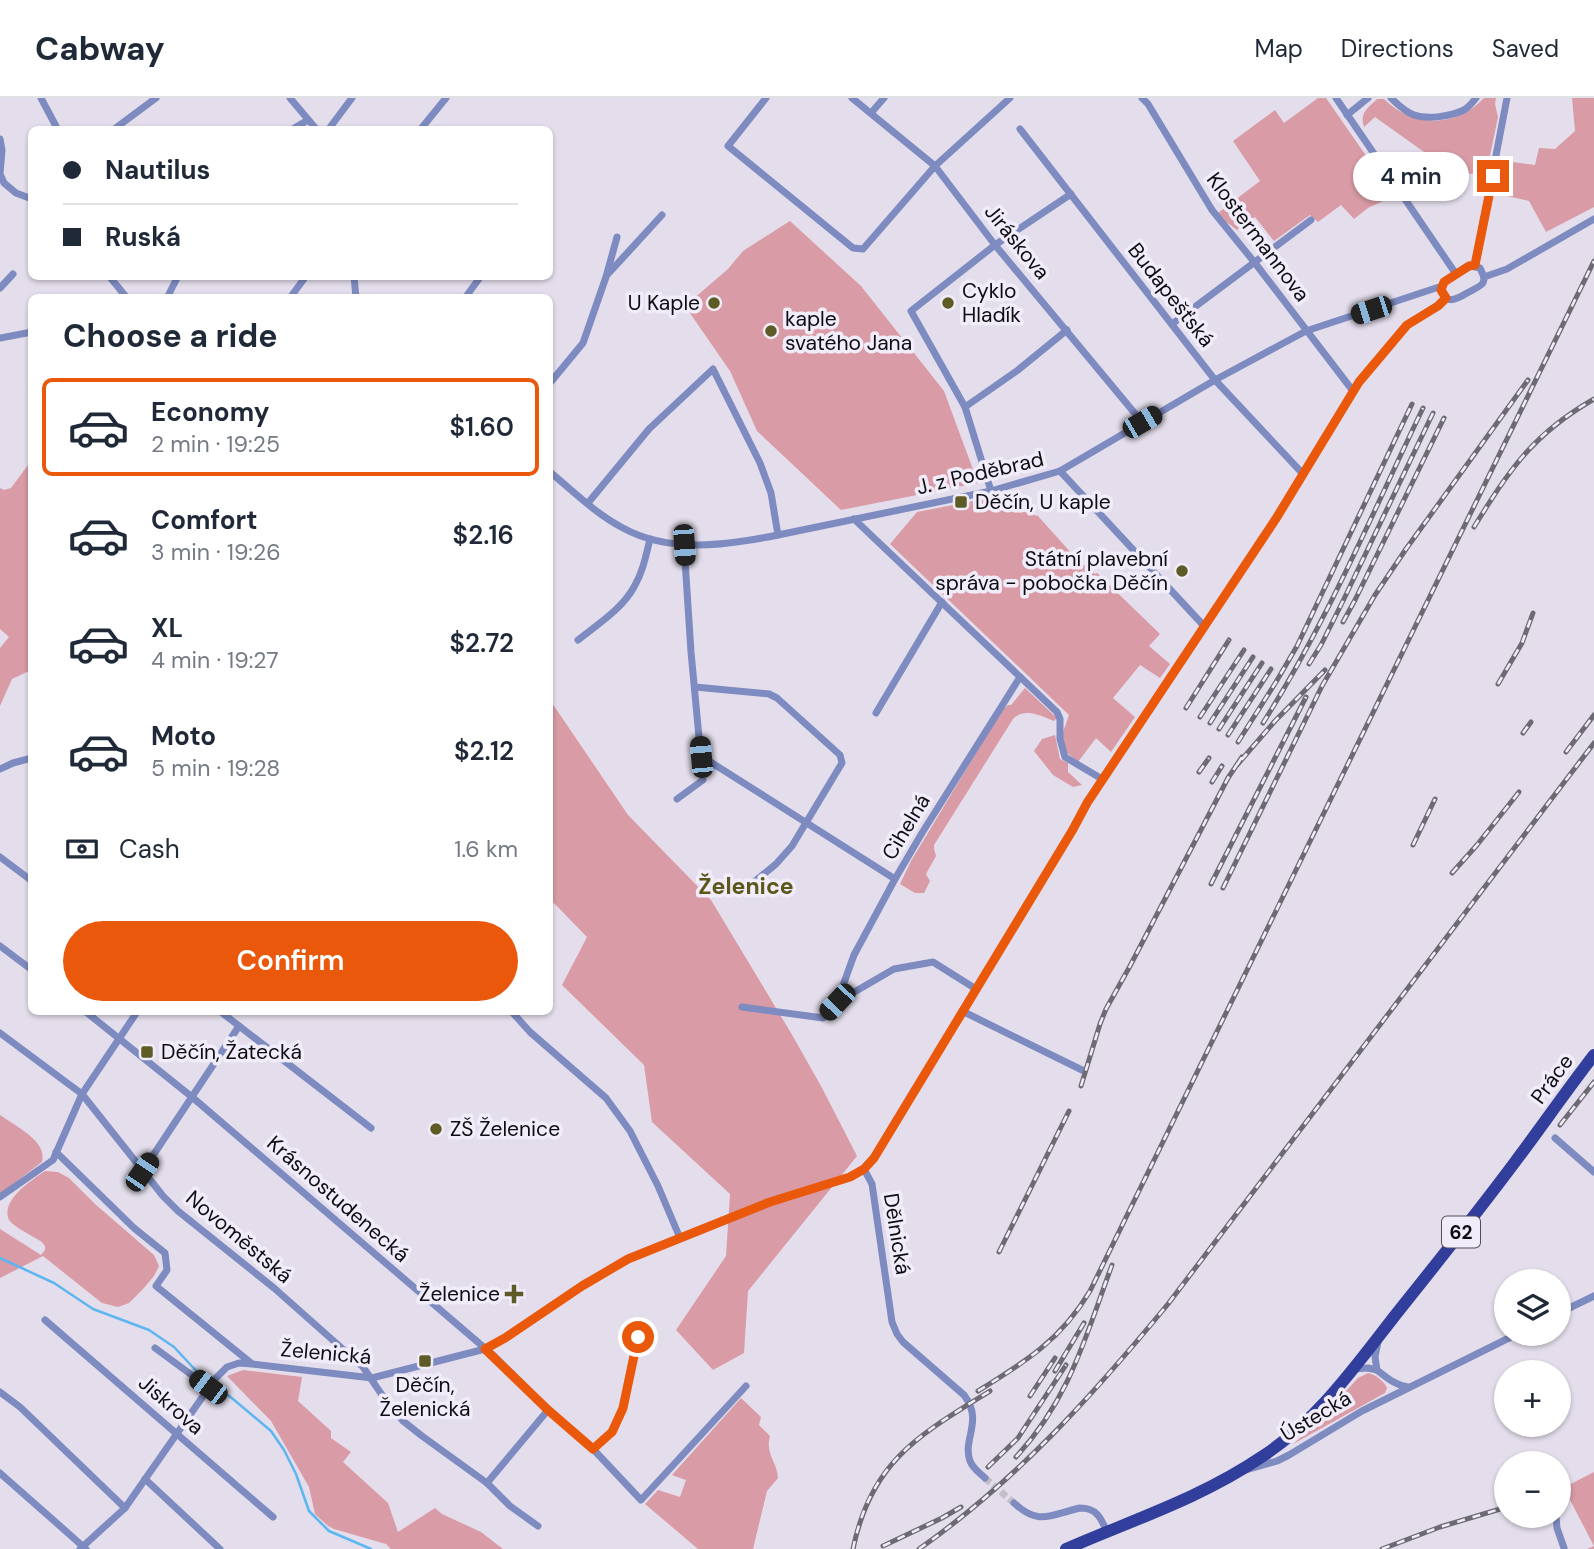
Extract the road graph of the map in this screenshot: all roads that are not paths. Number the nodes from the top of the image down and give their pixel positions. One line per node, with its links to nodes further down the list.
1 (41, 98): 21 (street)
2 (156, 98): 22 (street)
3 (352, 98): 25 (street)
4 (446, 98): 26 (street)
5 (766, 98): 29 (street)
6 (852, 98): 18 (street, Jiráskova)
7 (884, 98): 18 (street)
8 (993, 98): 17 (street)
9 (1010, 98): 17 (street)
10 (1142, 98): 37 (street, Klostermannova)
11 (1336, 98): 19 (street)
12 (1368, 98): 19 (street)
13 (1391, 98): 14 (street)
14 (1476, 98)
15 (1507, 98): 38 (street)
16 (295, 100): 20 (street)
17 (1001, 105): 29 (street)
18 (871, 113): 29 (street, Jiráskova)
19 (1347, 115): 40 (street)
20 (308, 120): 23 (street); 24 (street)
21 (56, 126)
22 (118, 126)
23 (298, 126)
24 (313, 126)
25 (331, 126)
26 (423, 126)
27 (1020, 129): 30 (street, Budapešťská)
28 (0, 139): 31 (street)
29 (935, 166): 36 (street, Jiráskova)
30 (1070, 194): 36 (street); 48 (street, Budapešťská)
31 (28, 198)
32 (662, 215): 41 (street)
33 (1594, 219): 42 (street, Dělnická)
34 (1311, 220): 37 (street)
35 (617, 237): 41 (street)
36 (995, 245): 49 (street, Jiráskova); 56 (street)
37 (1255, 263): 48 (street); 50 (street, Klostermannova)
38 (1475, 265): 40 (street); 42 (street)
39 (13, 274): 45 (street)
40 (1456, 274): 44 (street)
41 (606, 277): 53 (street)
42 (1485, 277): 47 (street, Dělnická)
43 (112, 280): 46 (street)
44 (1442, 286): 47 (street); 50 (street, J. z Poděbrad)
45 (0, 288)
46 (124, 294)
47 (1446, 298): 55 (street, Dělnická)
48 (1172, 324): 54 (street, Budapešťská)
49 (1067, 330): 56 (street); 57 (street, Jiráskova)
50 (1306, 331): 54 (street, J. z Poděbrad); 55 (street, Klostermannova)
51 (28, 333): 52 (street)
52 (0, 338)
53 (553, 379)
54 (1215, 380): 57 (street, J. z Poděbrad); 60 (street, Budapešťská)
55 (1353, 391): 60 (street, Dělnická)
56 (965, 407): 61 (street)
57 (1142, 422): 58 (street, J. z Poděbrad)
58 (1060, 471): 61 (street, J. z Poděbrad); 68 (street)
59 (553, 474): 62 (street, J. z Poděbrad)
60 (1303, 474): 68 (street, Dělnická)
61 (991, 491): 63 (street, J. z Poděbrad)
62 (587, 503): 64 (street); 65 (street, J. z Poděbrad)
63 (854, 519): 64 (street, J. z Poděbrad); 67 (street)
64 (778, 536): 66 (street, J. z Poděbrad)
65 (650, 539): 66 (street, J. z Poděbrad); 69 (street)
66 (684, 545): 71 (street)
67 (942, 601): 70 (street); 72 (street)
68 (1205, 627): 76 (street, Dělnická)
69 (578, 640)
70 (1020, 677): 76 (street); 81 (street, Cihelná)
71 (695, 687): 73 (street); 78 (street)
72 (876, 713)
73 (701, 757): 77 (street); 78 (street)
74 (28, 759): 75 (street)
75 (0, 769)
76 (1102, 779): 85 (street, Dělnická)
77 (677, 799)
78 (807, 824): 81 (street); 82 (street)
79 (0, 858): 80 (street)
80 (28, 878)
81 (895, 879): 86 (street, Cihelná)
82 (743, 891)
83 (0, 946): 84 (street)
84 (28, 967)
85 (976, 989): 86 (street); 88 (street, Dělnická)
86 (837, 1002): 87 (street)
87 (742, 1007)
88 (962, 1012): 97 (street); 103 (street, Dělnická)
89 (90, 1015): 95 (street, Krásnostudenecká)
90 (134, 1015): 95 (street)
91 (225, 1015): 93 (street)
92 (515, 1015): 107 (street)
93 (239, 1026): 99 (street); 100 (street)
94 (0, 1033): 98 (street, Novoměstská)
95 (120, 1038): 98 (street); 99 (street, Krásnostudenecká)
96 (1594, 1055): 111 (main road, Práce / 62)
97 (1082, 1070)
98 (82, 1094): 102 (street); 104 (street, Novoměstská)
99 (192, 1097): 104 (street); 115 (street, Krásnostudenecká)
100 (371, 1128)
101 (1555, 1138): 105 (street)
102 (56, 1152): 106 (street); 116 (street)
103 (864, 1169): 107 (street, Želenická); 129 (street, Dělnická)
104 (142, 1172): 119 (street, Novoměstská)
105 (1594, 1172)
106 (0, 1197)
107 (680, 1238): 115 (street, Želenická)
108 (1594, 1296): 109 (street)
109 (1571, 1307)
110 (45, 1320): 125 (street, Jiskrova)
111 (1379, 1335): 117 (main road, Ústecká / 62); 118 (street)
112 (638, 1337): 126 (street)
113 (1494, 1345): 122 (street, Ústecká)
114 (155, 1348): 120 (street)
115 (485, 1349): 119 (street, Želenická); 124 (street, Krásnostudenecká)
116 (252, 1364): 119 (street, Želenická); 120 (street, Želenická)
117 (1352, 1369): 118 (street, Ústecká); 127 (main road, Ústecká / 62)
118 (1377, 1370): 122 (street, Ústecká)
119 (372, 1378): 131 (street, Novoměstská)
120 (211, 1384): 125 (street, Želenická)
121 (746, 1386): 126 (street, Krásnostudenecká)
122 (1409, 1387): 127 (street, Ústecká)
123 (0, 1392): 133 (street)
124 (548, 1410): 126 (street, Krásnostudenecká); 131 (street)
125 (177, 1434): 130 (street, Želenická); 134 (street, Jiskrova)
126 (593, 1449)
127 (1240, 1472): 137 (main road, Ústecká / 62)
128 (0, 1473): 138 (street)
129 (985, 1478)
130 (145, 1479): 133 (street, Želenická); 140 (street)
131 (487, 1483): 135 (street, Novoměstská)
132 (1014, 1503): 137 (street)
133 (125, 1508): 138 (street, Želenická)
134 (273, 1517)
135 (538, 1526)
136 (1557, 1528): 139 (street)
137 (1107, 1532): 141 (main road, Ústecká / 62)
138 (84, 1548)
139 (1564, 1548)
140 (220, 1549)
141 (1066, 1549)

